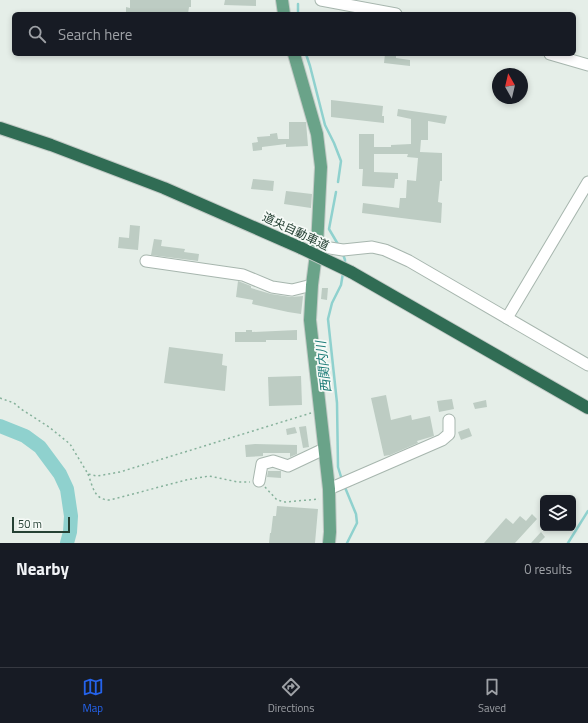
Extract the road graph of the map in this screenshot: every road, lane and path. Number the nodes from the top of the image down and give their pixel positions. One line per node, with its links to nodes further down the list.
1 (282, 0): 3 (main road)
2 (321, 0): 4 (street)
3 (284, 12)
4 (385, 12)
5 (295, 56): 10 (main road)
6 (557, 56): 7 (street)
7 (588, 65)
8 (0, 128): 15 (highway, 道央自動車道, bridge)
9 (588, 182): 13 (street)
10 (317, 246): 12 (main road); 13 (street)
11 (146, 261): 12 (street)
12 (312, 285): 18 (main road)
13 (507, 318): 14 (street)
14 (588, 365)
15 (564, 393): 17 (highway, 道央自動車道); 19 (highway, 道央自動車道)
16 (0, 398): 22 (path)
17 (588, 408)
18 (320, 410): 21 (main road); 22 (path)
19 (588, 412)
20 (449, 420): 24 (street)
21 (324, 449): 23 (street); 24 (main road)
22 (88, 474): 23 (path)
23 (259, 481): 24 (path)
24 (329, 493): 25 (main road)
25 (329, 543)

